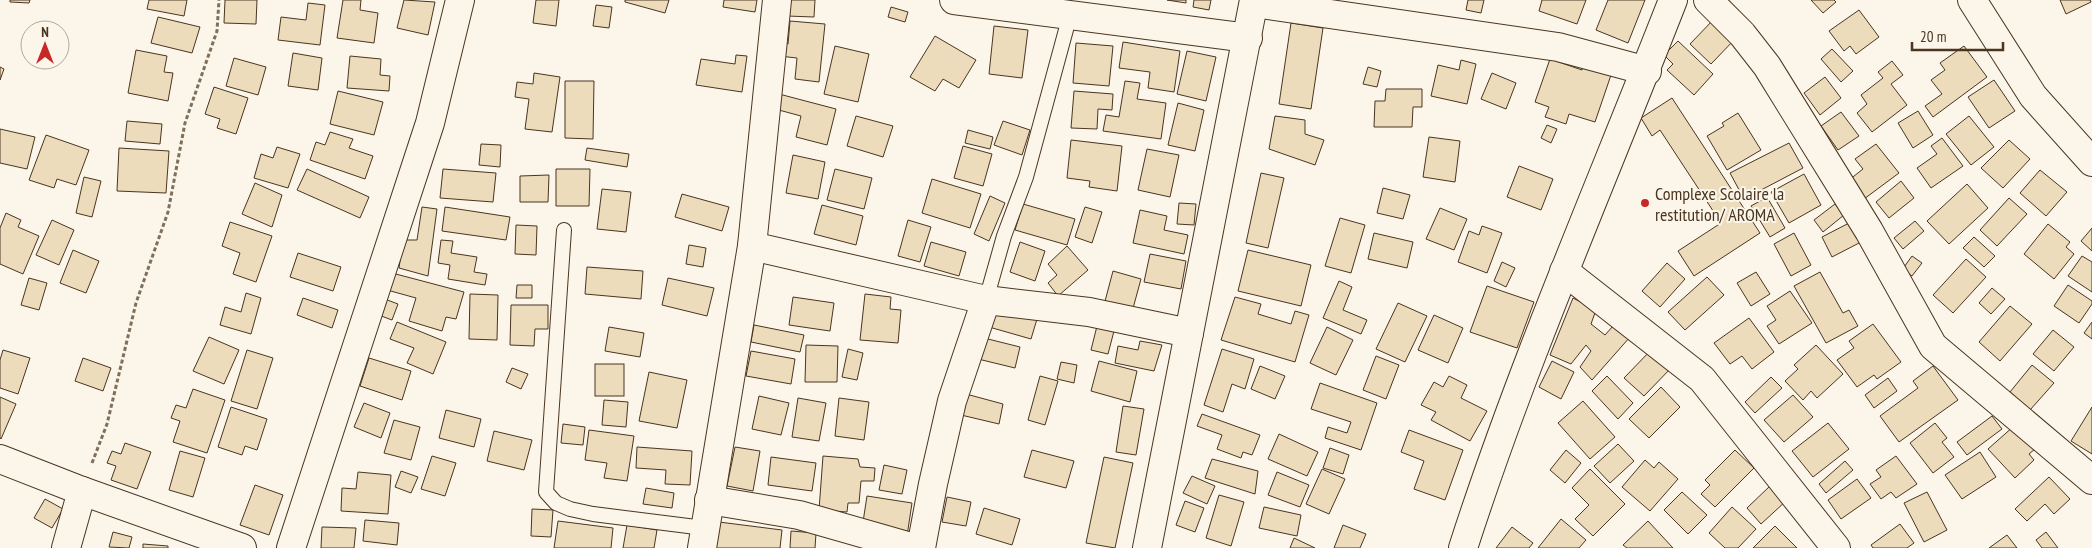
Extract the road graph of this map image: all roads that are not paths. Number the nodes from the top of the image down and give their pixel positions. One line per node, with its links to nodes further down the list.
1 (460, 0): 24 (street)
2 (777, 0): 13 (street)
3 (954, 0): 8 (street)
4 (1673, 0): 10 (street)
5 (1708, 0): 18 (street)
6 (1254, 1): 9 (street); 10 (street)
7 (1978, 2): 11 (street)
8 (1070, 15): 9 (street); 15 (lane)
9 (1248, 38): 16 (street)
10 (1647, 71): 14 (street)
11 (2092, 162)
12 (564, 230): 21 (lane)
13 (752, 246): 15 (street); 20 (street)
14 (1564, 271): 28 (street); 29 (street)
15 (986, 300): 16 (street); 26 (street)
16 (1189, 333): 27 (street)
17 (0, 458): 19 (street)
18 (2092, 480)
19 (82, 491): 22 (street); 23 (street)
20 (709, 500): 21 (street); 25 (street)
21 (703, 538)
22 (66, 548)
23 (242, 548)
24 (291, 548)
25 (914, 548)
26 (921, 548)
27 (1147, 548)
28 (1462, 548)
29 (1836, 548)

